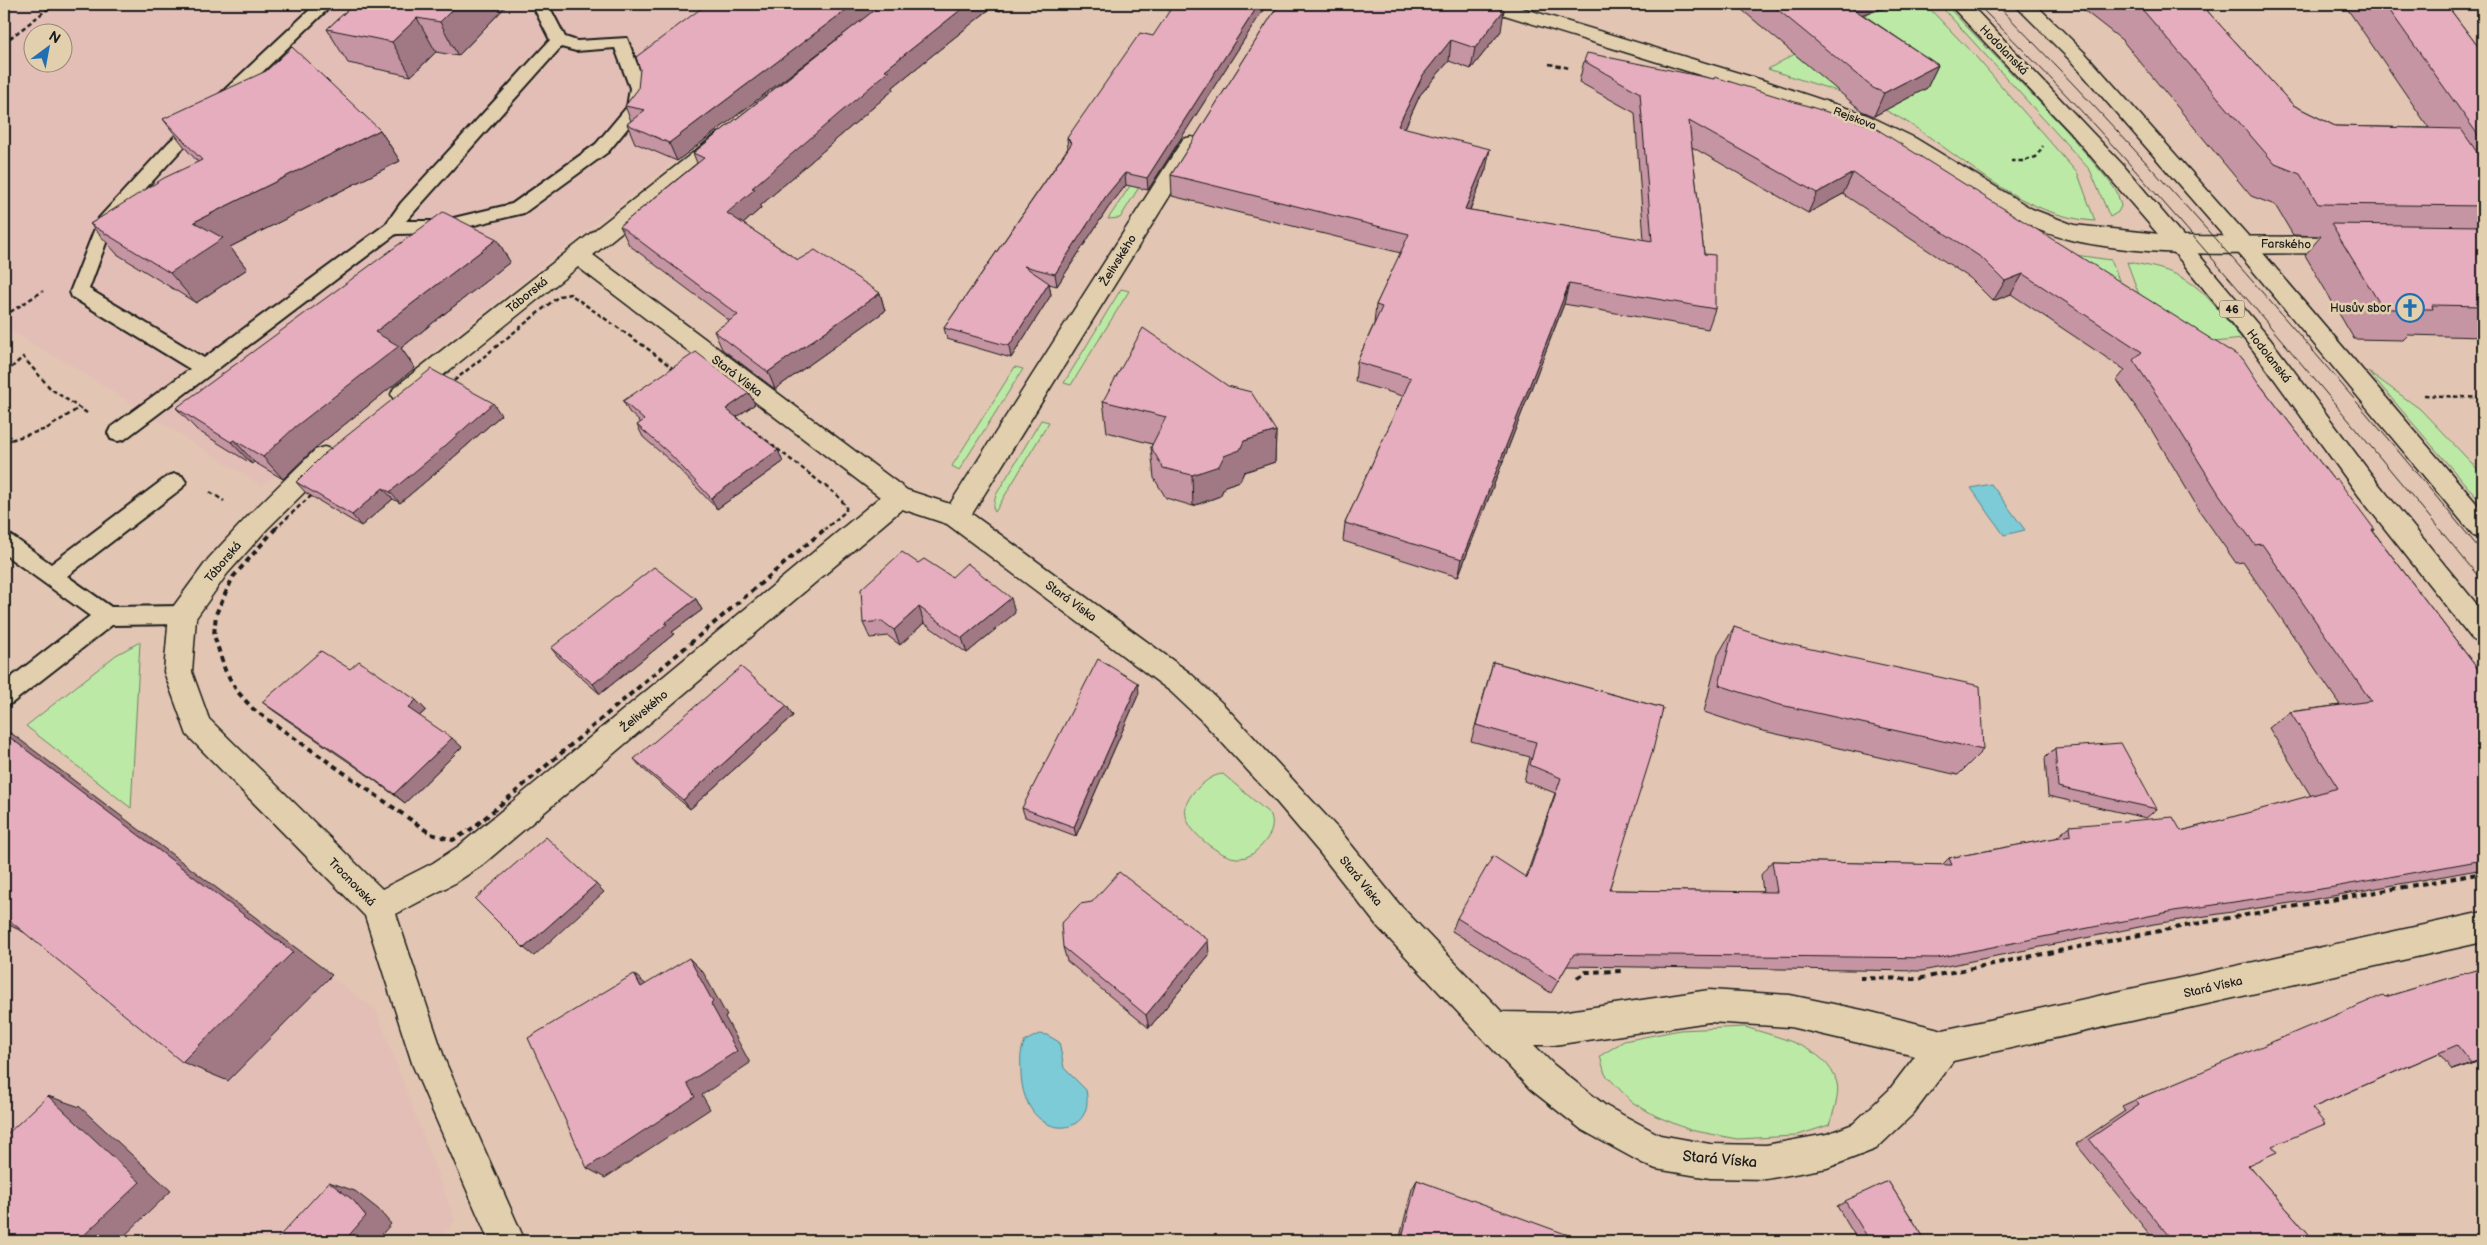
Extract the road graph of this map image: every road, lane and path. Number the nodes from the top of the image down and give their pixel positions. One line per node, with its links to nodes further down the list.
1 (54, 4): 8 (path)
2 (325, 4): 21 (lane)
3 (540, 4): 7 (lane)
4 (1489, 4): 16 (street, Rejskova)
5 (1959, 4): 16 (street, Hodolanská / 46)
6 (2024, 4): 15 (street)
7 (558, 40): 13 (lane); 13 (lane)
8 (4, 43)
9 (1549, 64): 10 (path)
10 (1577, 70)
11 (743, 124): 18 (street, Táborská)
12 (1200, 130): 34 (street, Želivského)
13 (392, 228): 21 (lane)
14 (2208, 243): 15 (street, Farského); 16 (street, Rejskova)
15 (2242, 243): 17 (street, Farského); 35 (street)
16 (2178, 244): 40 (street, Hodolanská / 46)
17 (2375, 245)
18 (577, 256): 25 (street, Táborská); 32 (street, Stará Víska)
19 (501, 341): 19 (path)
20 (4, 366): 24 (path)
21 (204, 368): 27 (lane)
22 (2420, 395): 23 (path)
23 (2483, 398)
24 (79, 408): 26 (path); 28 (path)
25 (385, 408)
26 (95, 418)
27 (118, 433)
28 (4, 442)
29 (339, 445): 38 (street, Táborská)
30 (175, 482): 37 (lane)
31 (230, 493): 33 (path)
32 (898, 497): 34 (street, Stará Víska); 43 (street, Želivského)
33 (222, 499)
34 (956, 517): 48 (street, Stará Víska)
35 (2483, 529)
36 (4, 542): 37 (lane)
37 (52, 575): 39 (lane)
38 (183, 615): 39 (lane); 43 (street, Trocnovská)
39 (107, 616): 41 (lane)
40 (2483, 632)
41 (4, 696)
42 (2483, 874): 46 (path)
43 (378, 907): 50 (street, Trocnovská)
44 (2483, 927): 49 (street, Stará Víska)
45 (1629, 971): 47 (path)
46 (1857, 978)
47 (1571, 983)
48 (1497, 1028): 49 (street, Stará Víska); 49 (street, Stará Víska)
49 (1943, 1048)
50 (507, 1241)

